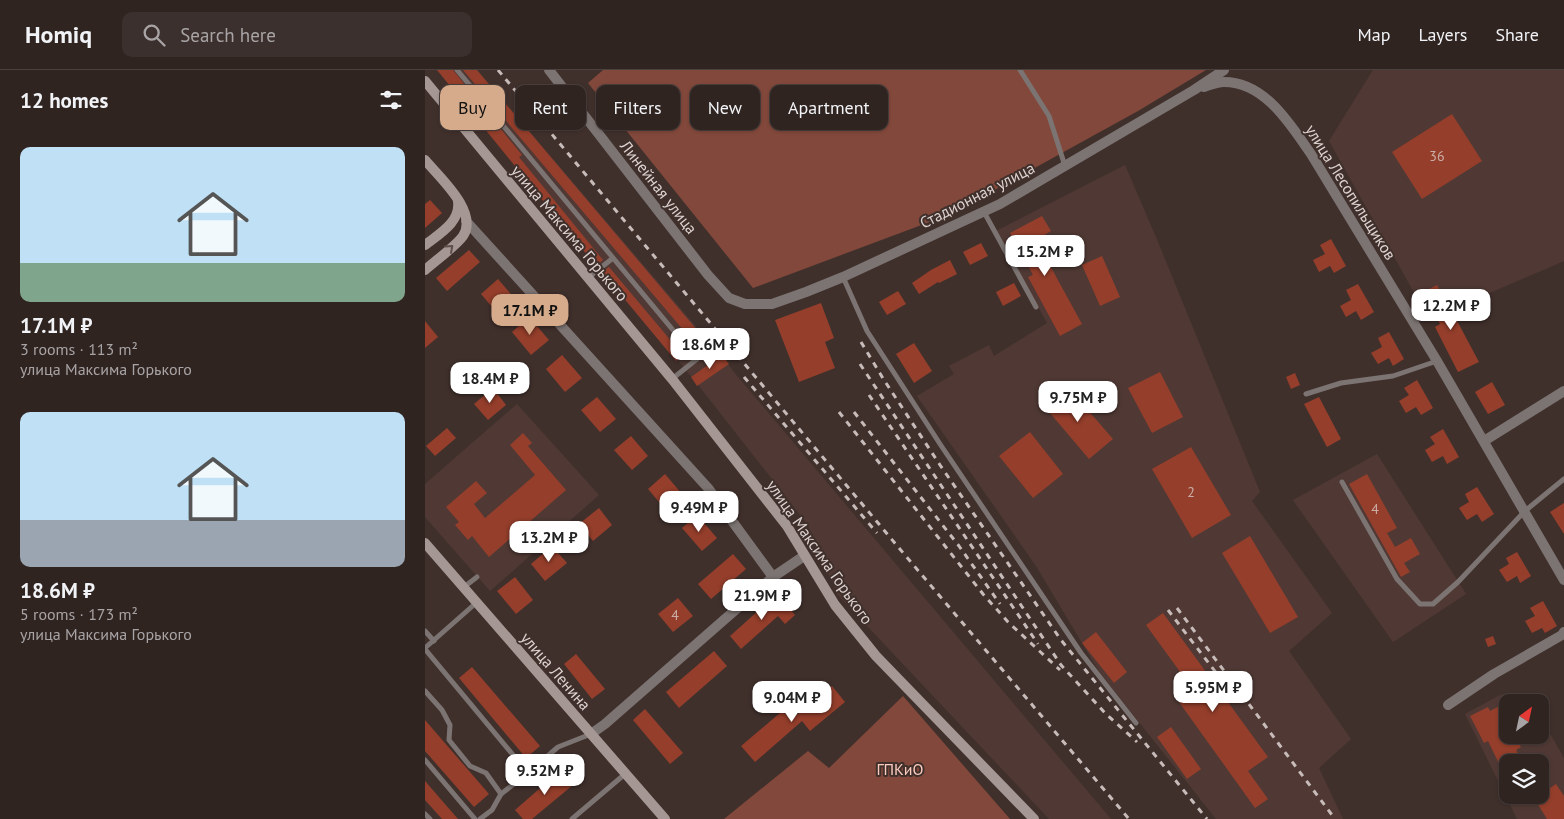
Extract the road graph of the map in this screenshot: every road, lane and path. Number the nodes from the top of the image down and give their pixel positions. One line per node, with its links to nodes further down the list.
1 (457, 70): 13 (lane)
2 (549, 70): 17 (street, Линейная улица)
3 (1020, 70): 8 (lane)
4 (1224, 70): 6 (street, Стадионная улица)
5 (425, 81): 16 (street, улица Максима Горького)
6 (1194, 90): 8 (street, Стадионная улица); 19 (street, улица Лесопильщиков)
7 (425, 160): 9 (street)
8 (1066, 166): 10 (street, Стадионная улица)
9 (456, 196): 11 (street); 12 (street)
10 (984, 211): 15 (street, Стадионная улица); 18 (lane)
11 (466, 221): 14 (street, one-way to 11); 30 (street)
12 (425, 245)
13 (613, 258): 16 (lane); 20 (lane)
14 (425, 270)
15 (843, 277): 17 (street, Стадионная улица); 40 (lane)
16 (589, 278): 20 (street, улица Максима Горького)
17 (729, 298)
18 (1036, 307)
19 (1437, 361): 22 (lane); 23 (street, улица Лесопильщиков)
20 (672, 379): 28 (street, улица Максима Горького)
21 (1564, 391): 23 (street)
22 (1307, 394)
23 (1484, 442): 26 (street, улица Лесопильщиков)
24 (1564, 478): 26 (lane)
25 (1342, 482): 26 (lane)
26 (1525, 511): 31 (street, улица Лесопильщиков)
27 (425, 543): 32 (street, улица Ленина)
28 (804, 556): 30 (street); 52 (street, улица Максима Горького)
29 (477, 577): 32 (lane)
30 (773, 577): 41 (street)
31 (1564, 580)
32 (464, 588): 33 (street, улица Ленина)
33 (477, 602): 36 (lane); 41 (street, улица Ленина)
34 (425, 630): 36 (lane)
35 (1564, 632): 39 (street)
36 (434, 641): 37 (lane)
37 (425, 649): 43 (lane)
38 (425, 691): 45 (lane)
39 (1449, 705)
40 (1136, 723)
41 (591, 734): 43 (lane); 44 (street, улица Ленина)
42 (425, 760): 48 (lane)
43 (528, 773): 45 (lane)
44 (626, 774): 50 (lane); 51 (street, улица Ленина)
45 (501, 794): 49 (lane)
46 (425, 814): 47 (lane)
47 (430, 819)
48 (475, 819)
49 (480, 819)
50 (572, 819)
51 (665, 819)
52 (1034, 819)

